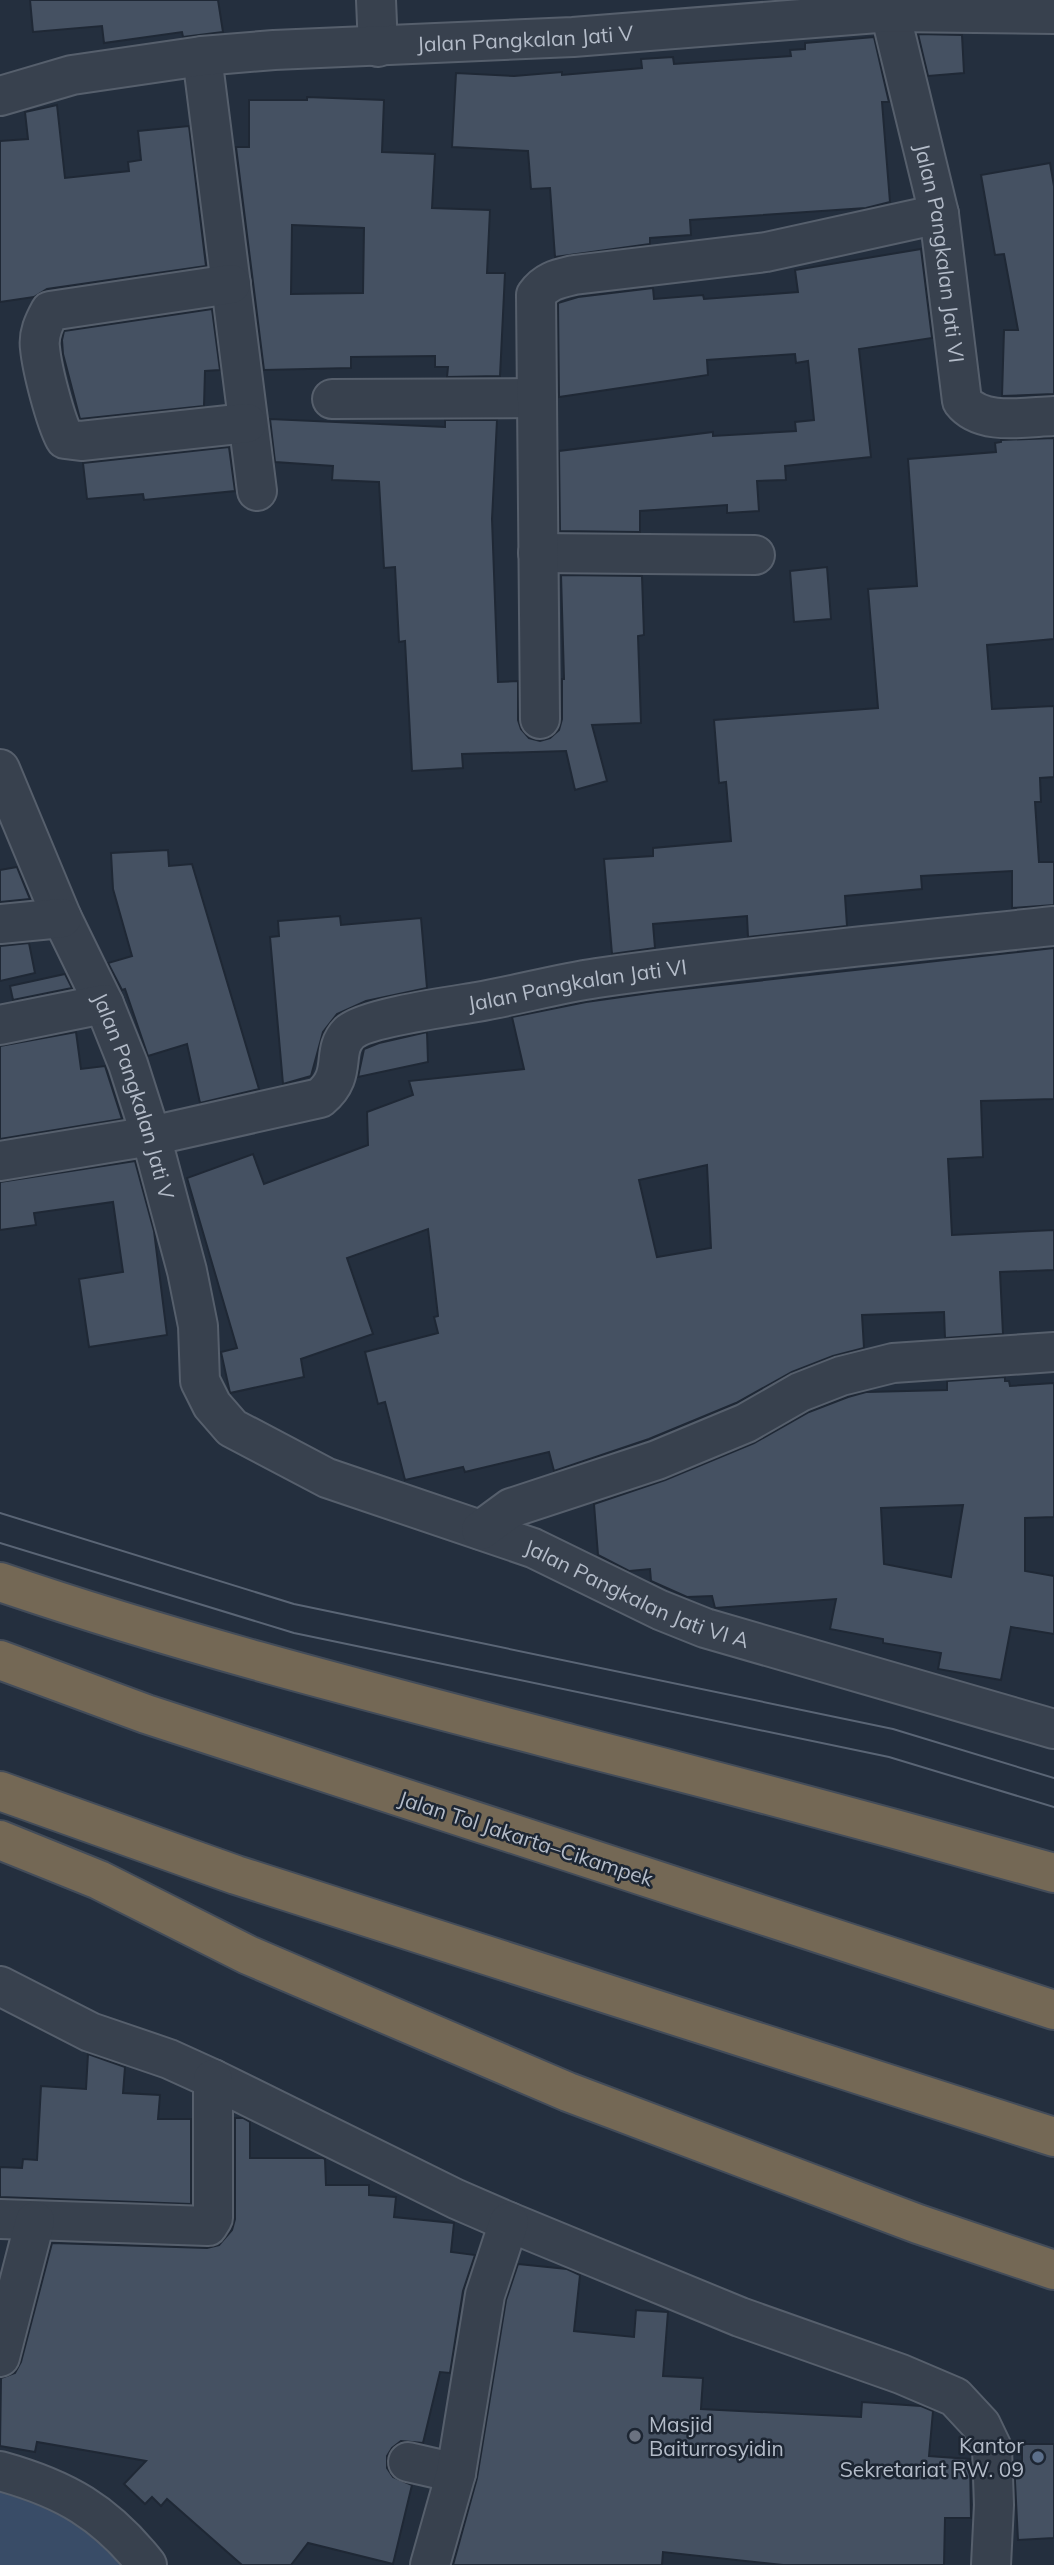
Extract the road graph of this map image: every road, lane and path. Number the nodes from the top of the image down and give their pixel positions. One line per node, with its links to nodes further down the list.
1 (376, 0): 4 (street)
2 (886, 6): 3 (street, Jalan Pangkalan Jati V); 4 (street, Jalan Pangkalan Jati V); 7 (street, Jalan Pangkalan Jati VI)
3 (1054, 14)
4 (378, 47): 5 (street, Jalan Pangkalan Jati V)
5 (202, 56): 6 (street, Jalan Pangkalan Jati V); 8 (street)
6 (0, 96)
7 (939, 214): 9 (street); 11 (street, Jalan Pangkalan Jati VI)
8 (231, 284): 12 (street); 12 (street)
9 (537, 398): 10 (street); 14 (street)
10 (332, 399)
11 (1054, 416)
12 (247, 422): 13 (street)
13 (257, 491)
14 (538, 553): 15 (street); 16 (street)
15 (755, 555)
16 (541, 719)
17 (0, 769): 18 (street, Jalan Pangkalan Jati V)
18 (62, 918): 19 (street); 21 (street, Jalan Pangkalan Jati V)
19 (0, 924)
20 (1054, 926): 23 (street, Jalan Pangkalan Jati VI)
21 (104, 1004): 22 (street); 23 (street, Jalan Pangkalan Jati V)
22 (0, 1025)
23 (151, 1136): 24 (street); 26 (street, Jalan Pangkalan Jati V)
24 (0, 1161)
25 (1054, 1352): 27 (street)
26 (232, 1428): 27 (street, Jalan Pangkalan Jati VI A)
27 (481, 1530): 30 (street, Jalan Pangkalan Jati VI A)
28 (0, 1582): 33 (highway)
29 (0, 1660): 35 (highway, Jalan Tol Jakarta–Cikampek)
30 (1054, 1729)
31 (0, 1791): 37 (highway)
32 (0, 1840): 40 (highway)
33 (1054, 1873)
34 (0, 1986): 36 (street)
35 (1054, 2010)
36 (213, 2079): 38 (street); 39 (street)
37 (1054, 2137)
38 (17, 2220): 41 (street)
39 (509, 2222): 44 (street); 47 (street)
40 (1054, 2270)
41 (0, 2357)
42 (408, 2462): 44 (street)
43 (0, 2471): 45 (street)
44 (456, 2473): 46 (street)
45 (147, 2565)
46 (430, 2565)
47 (991, 2565)

